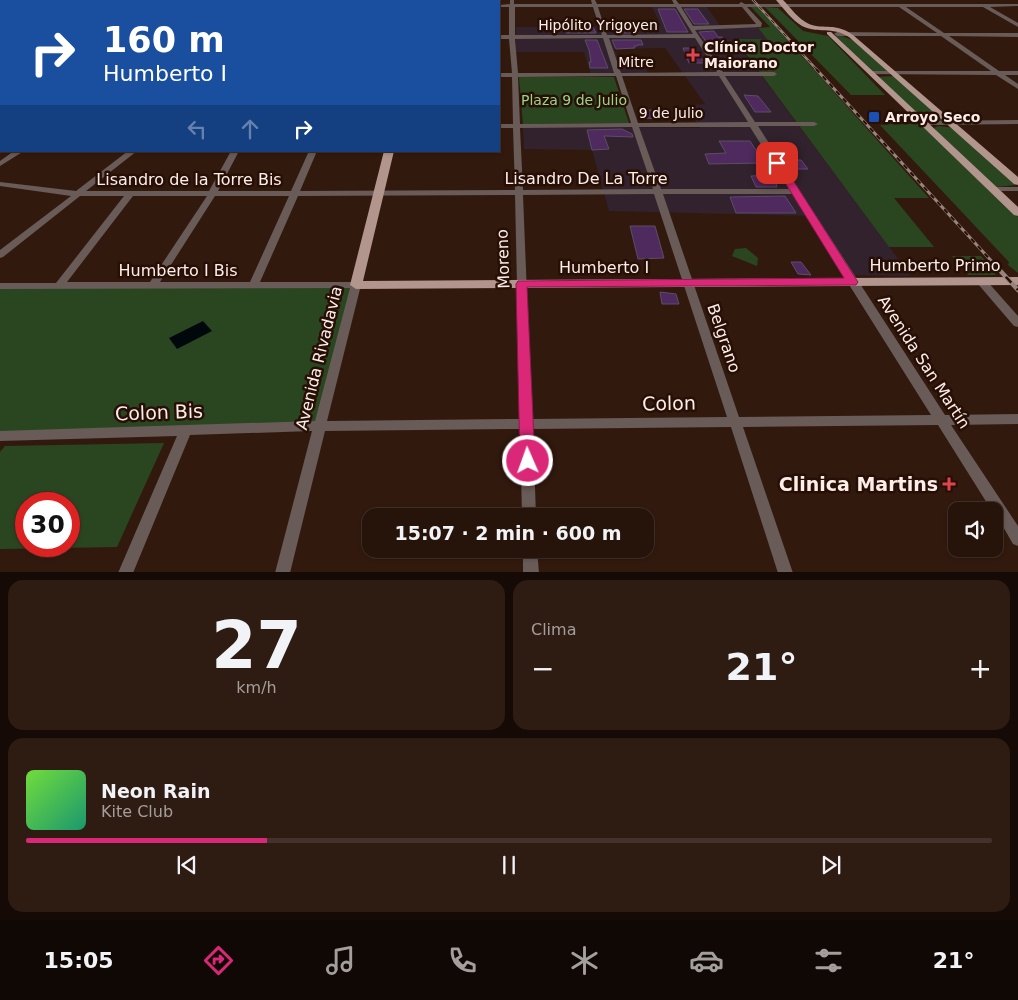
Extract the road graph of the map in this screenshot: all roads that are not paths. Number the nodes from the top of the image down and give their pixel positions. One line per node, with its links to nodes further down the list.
1 (974, 0): 9 (street)
2 (512, 3): 3 (street); 20 (street, Moreno)
3 (594, 3): 4 (street); 21 (street, Belgrano)
4 (676, 3): 5 (street); 12 (street, Avenida San Martín)
5 (742, 3): 6 (street); 12 (street)
6 (780, 3): 7 (street); 13 (main road); 13 (main road)
7 (839, 3): 8 (street)
8 (897, 3): 9 (street); 18 (street)
9 (982, 4): 10 (street); 11 (street)
10 (1018, 4)
11 (1018, 25)
12 (692, 28): 17 (street, Avenida San Martín)
13 (816, 29): 14 (main road)
14 (830, 32): 15 (main road); 15 (main road); 24 (main road)
15 (848, 33): 18 (street); 25 (main road)
16 (1018, 35): 18 (street)
17 (697, 36): 21 (street, Hipólito Yrigoyen); 30 (street, Avenida San Martín)
18 (944, 36): 26 (street)
19 (500, 37): 20 (street, Hipólito Yrigoyen)
20 (512, 37): 21 (street, Hipólito Yrigoyen); 28 (street, Moreno)
21 (606, 37): 29 (street, Belgrano)
22 (1018, 73): 26 (street)
23 (774, 74): 30 (street, Mitre)
24 (872, 74): 25 (street); 32 (main road)
25 (895, 74): 26 (street); 34 (main road)
26 (998, 74): 31 (street)
27 (500, 75): 28 (street, Mitre)
28 (515, 75): 29 (street, Mitre); 38 (street, Moreno)
29 (617, 75): 30 (street, Mitre); 36 (street, Belgrano)
30 (722, 75): 39 (street, Avenida San Martín)
31 (1018, 87)
32 (922, 122): 34 (street); 48 (main road)
33 (1018, 122): 34 (street)
34 (951, 123): 46 (main road)
35 (814, 124): 39 (street, 9 de Julio)
36 (636, 125): 38 (street, 9 de Julio); 39 (street, 9 de Julio); 51 (street, Belgrano)
37 (500, 126): 38 (street, 9 de Julio)
38 (516, 126): 52 (street, Moreno)
39 (755, 126): 50 (street, Avenida San Martín)
40 (18, 152): 45 (street)
41 (131, 152): 53 (street)
42 (234, 152): 55 (street)
43 (314, 152): 56 (street)
44 (389, 152): 57 (main road, Avenida Rivadavia)
45 (0, 164)
46 (1018, 182)
47 (0, 184): 53 (street, Lisandro de la Torre Bis)
48 (992, 189): 49 (street); 58 (main road)
49 (1018, 189)
50 (794, 191): 51 (street, Lisandro De La Torre); 61 (street, Avenida San Martín)
51 (658, 192): 52 (street, Lisandro De La Torre); 63 (street, Belgrano)
52 (518, 193): 57 (street, Lisandro De La Torre); 64 (street, Moreno)
53 (77, 194): 54 (street, Lisandro de la Torre Bis); 59 (street)
54 (130, 194): 55 (street, Lisandro de la Torre Bis); 68 (street)
55 (212, 194): 56 (street, Lisandro de la Torre Bis); 69 (street)
56 (295, 194): 57 (street, Lisandro de la Torre Bis); 65 (street)
57 (378, 194): 66 (main road, Avenida Rivadavia)
58 (1018, 212)
59 (0, 254)
60 (1018, 281): 62 (main road, Humberto Primo)
61 (852, 282): 62 (main road, Humberto Primo); 63 (main road, Humberto I); 72 (street, Avenida San Martín)
62 (982, 282): 70 (street)
63 (688, 283): 64 (main road, Humberto I); 73 (street, Belgrano)
64 (522, 284): 66 (main road, Humberto I); 74 (street, Moreno)
65 (254, 285): 66 (street, Humberto I Bis); 69 (street, Humberto I Bis)
66 (356, 285): 75 (street, Avenida Rivadavia)
67 (0, 286): 68 (street, Humberto I Bis)
68 (59, 286): 69 (street, Humberto I Bis)
69 (153, 286)
70 (1018, 323)
71 (1018, 419): 72 (street, Colon)
72 (942, 420): 73 (street, Colon); 79 (street, Avenida San Martín)
73 (736, 422): 74 (street, Colon); 84 (street, Belgrano)
74 (527, 424): 75 (street, Colon); 78 (street, Moreno)
75 (320, 426): 76 (street, Colon Bis); 82 (street, Avenida Rivadavia)
76 (186, 430): 77 (street, Colon Bis); 81 (street)
77 (0, 436)
78 (529, 508)
79 (1018, 539)
80 (530, 558): 83 (street)
81 (125, 572)
82 (282, 572)
83 (531, 572)
84 (786, 572)

